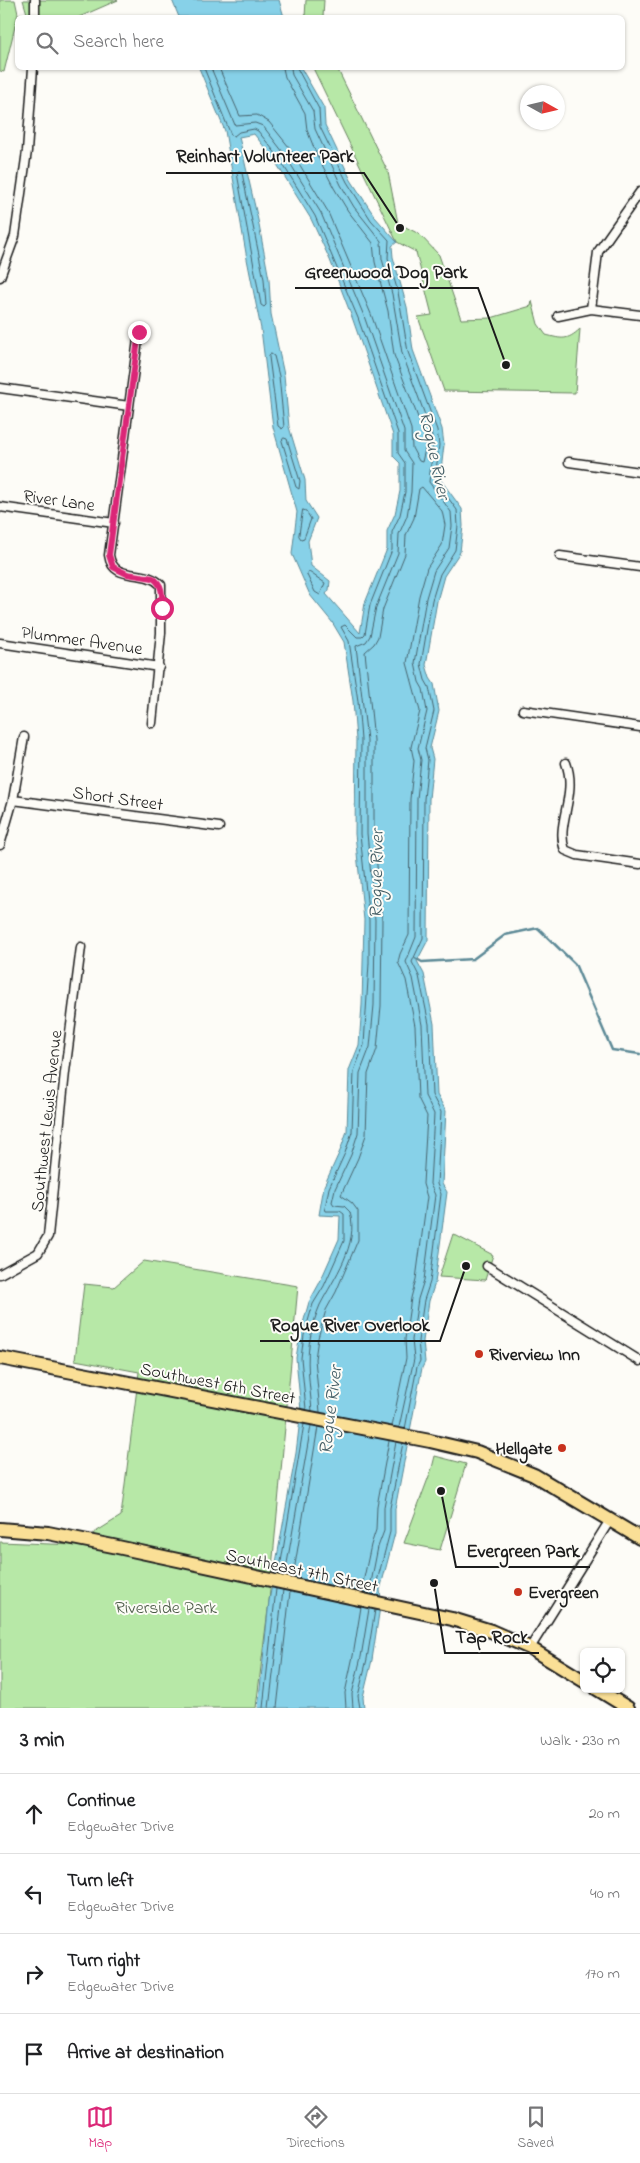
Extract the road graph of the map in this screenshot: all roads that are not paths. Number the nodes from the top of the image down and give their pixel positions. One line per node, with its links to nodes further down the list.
1 (35, 0): 2 (street)
2 (35, 15)
3 (33, 70): 5 (street)
4 (640, 192): 6 (street)
5 (0, 278)
6 (591, 308): 7 (street); 8 (street)
7 (640, 315)
8 (558, 316)
9 (139, 332): 11 (street)
10 (0, 388): 11 (street)
11 (129, 406): 15 (street)
12 (569, 462): 13 (street)
13 (640, 472)
14 (0, 507): 15 (street, River Lane)
15 (114, 523): 19 (street)
16 (560, 556): 17 (street)
17 (640, 568)
18 (0, 643): 19 (street, Plummer Avenue)
19 (159, 667): 21 (street)
20 (524, 710): 22 (street)
21 (152, 723)
22 (640, 727)
23 (24, 737): 25 (street)
24 (566, 763): 28 (street)
25 (13, 800): 26 (street, Short Street); 27 (street)
26 (220, 827)
27 (0, 845)
28 (640, 864)
29 (81, 947): 31 (street, Southwest Lewis Avenue)
30 (487, 1266): 33 (street)
31 (0, 1274)
32 (0, 1358): 34 (highway, Southwest 6th Street)
33 (640, 1362)
34 (610, 1520): 36 (highway, Southwest 6th Street); 37 (street)
35 (0, 1529): 37 (highway, Southeast 7th Street)
36 (640, 1538)
37 (530, 1648): 38 (highway, Southeast 7th Street)
38 (580, 1679)
39 (604, 1693): 40 (highway)
40 (628, 1708)

